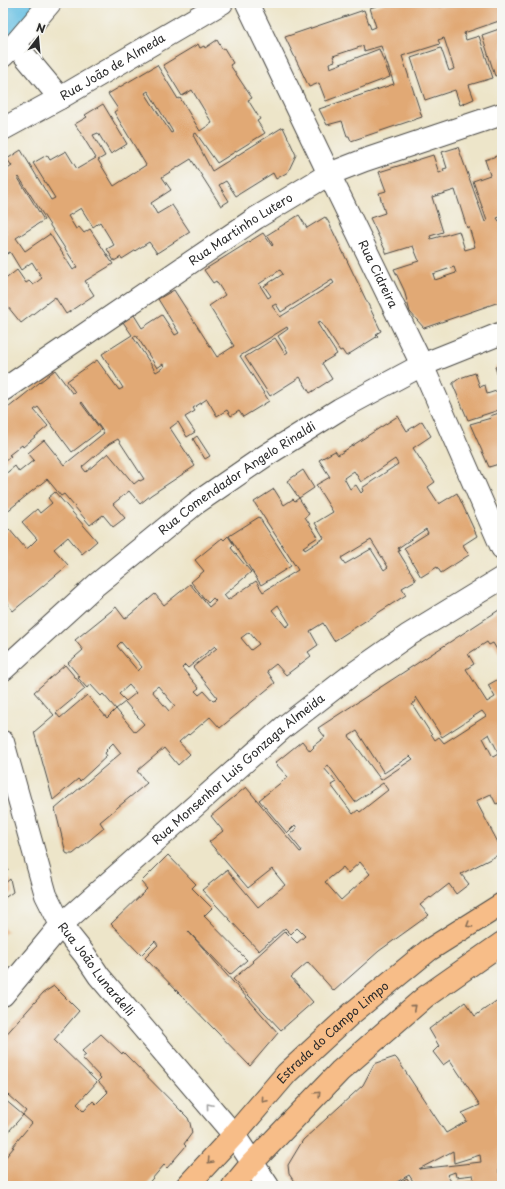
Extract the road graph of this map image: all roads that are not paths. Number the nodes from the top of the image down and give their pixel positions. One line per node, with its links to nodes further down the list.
1 (50, 3): 4 (street)
2 (222, 3): 5 (street, Rua João de Almeda)
3 (248, 3): 8 (street, Rua Cidreira)
4 (9, 50): 5 (street)
5 (60, 98): 7 (street, Rua João de Almeda)
6 (502, 114): 8 (street, Rua Martinho Lutero)
7 (3, 129)
8 (328, 174): 10 (street, Rua Cidreira); 11 (street, Rua Martinho Lutero)
9 (502, 333): 10 (street, Rua Comendador Angelo Rinaldi)
10 (422, 365): 12 (street, Rua Cidreira); 14 (street, Rua Comendador Angelo Rinaldi)
11 (3, 390)
12 (502, 548)
13 (502, 578): 17 (street, Rua Monsenhor Luis Gonzaga Almeida)
14 (3, 670)
15 (3, 742): 17 (street, Rua João Lunardelli)
16 (502, 904): 20 (main road, Estrada do Campo Limpo, one-way to 20)
17 (61, 925): 19 (street, Rua Monsenhor Luis Gonzaga Almeida); 20 (street, Rua João Lunardelli, one-way to 17)
18 (502, 944): 21 (main road, one-way to 18)
19 (3, 995)
20 (234, 1135): 21 (street, Rua João Lunardelli); 22 (main road, Estrada do Campo Limpo, one-way to 22)
21 (252, 1163): 23 (main road); 24 (street, Rua João Lunardelli)
22 (187, 1186)
23 (233, 1186)
24 (268, 1186)

